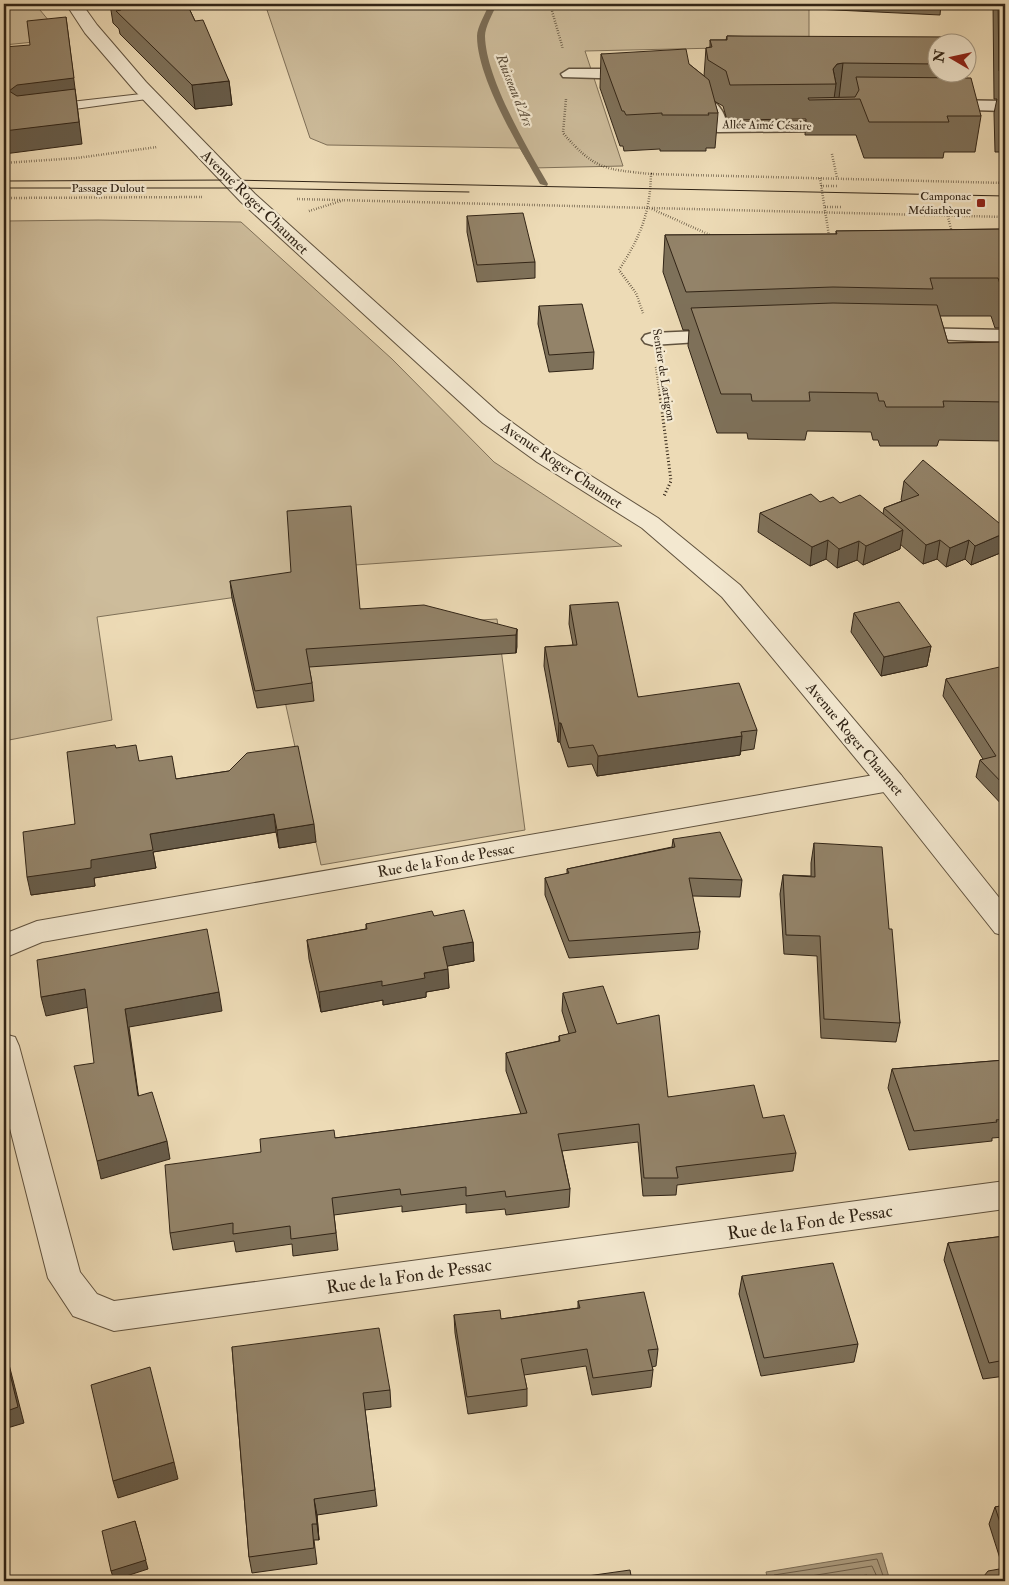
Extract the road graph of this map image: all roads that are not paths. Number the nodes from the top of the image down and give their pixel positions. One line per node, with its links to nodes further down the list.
1 (74, 4): 5 (street, Avenue Roger Chaumet)
2 (569, 74): 3 (street)
3 (646, 74)
4 (694, 82): 9 (street, Allée Aimé Césaire)
5 (150, 96): 8 (lane); 14 (street, Avenue Roger Chaumet)
6 (924, 105): 7 (street)
7 (1005, 106)
8 (40, 110)
9 (840, 112)
10 (895, 334): 12 (street)
11 (740, 336): 13 (street)
12 (1005, 336)
13 (652, 339)
14 (891, 782): 15 (street, Avenue Roger Chaumet); 16 (street, Rue de la Fon de Pessac)
15 (1005, 925)
16 (4, 947)
17 (4, 1046): 18 (street, Rue de la Fon de Pessac)
18 (1005, 1195)

